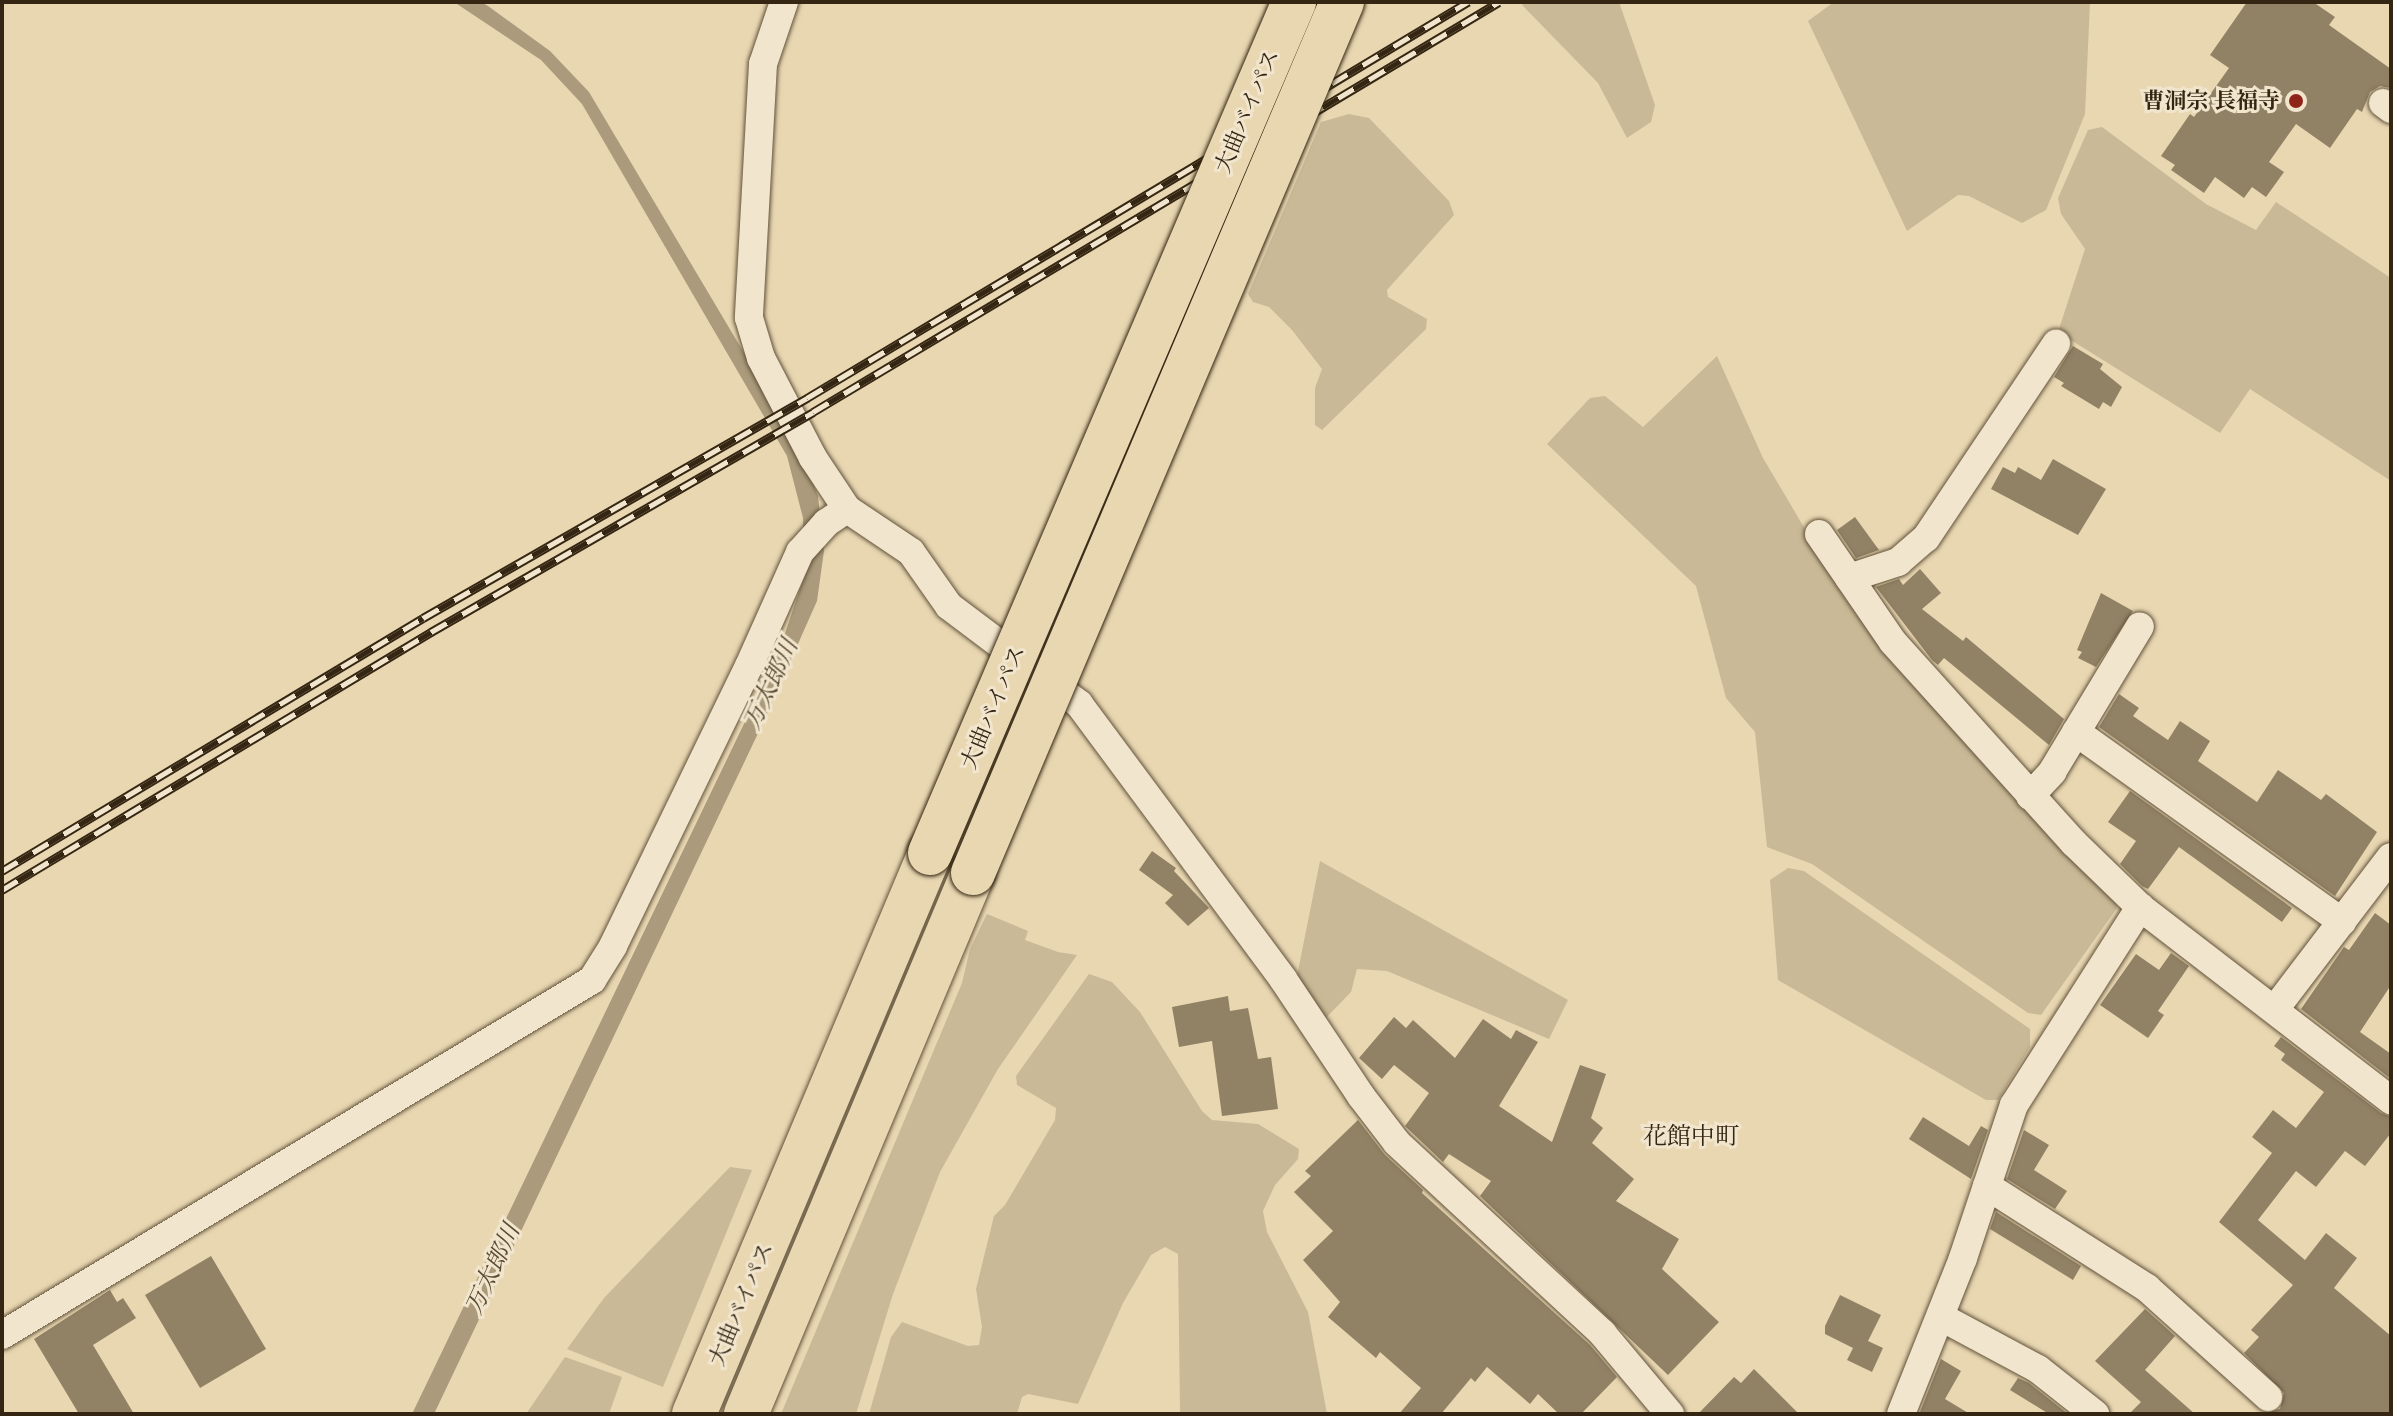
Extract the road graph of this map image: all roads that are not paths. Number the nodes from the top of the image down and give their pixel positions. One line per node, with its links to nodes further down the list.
1 (784, 2): 5 (street)
2 (1294, 2): 20 (highway, 大曲バイパス, bridge)
3 (1342, 2): 21 (highway, 大曲バイパス, bridge)
4 (2056, 344): 7 (street)
5 (837, 516): 18 (street); 22 (street)
6 (1819, 534): 7 (street)
7 (1849, 578): 10 (street)
8 (2140, 626): 9 (street)
9 (2076, 732): 10 (street); 13 (street)
10 (2030, 796): 12 (street)
11 (2391, 857): 13 (street)
12 (2140, 907): 14 (street); 16 (street)
13 (2342, 922): 14 (street)
14 (2275, 1009): 15 (street)
15 (2391, 1100)
16 (1987, 1186): 17 (street); 19 (street)
17 (1941, 1317): 23 (street); 24 (street)
18 (2, 1335)
19 (2268, 1397)
20 (694, 1414)
21 (746, 1414)
22 (1670, 1414)
23 (1901, 1414)
24 (2095, 1414)

